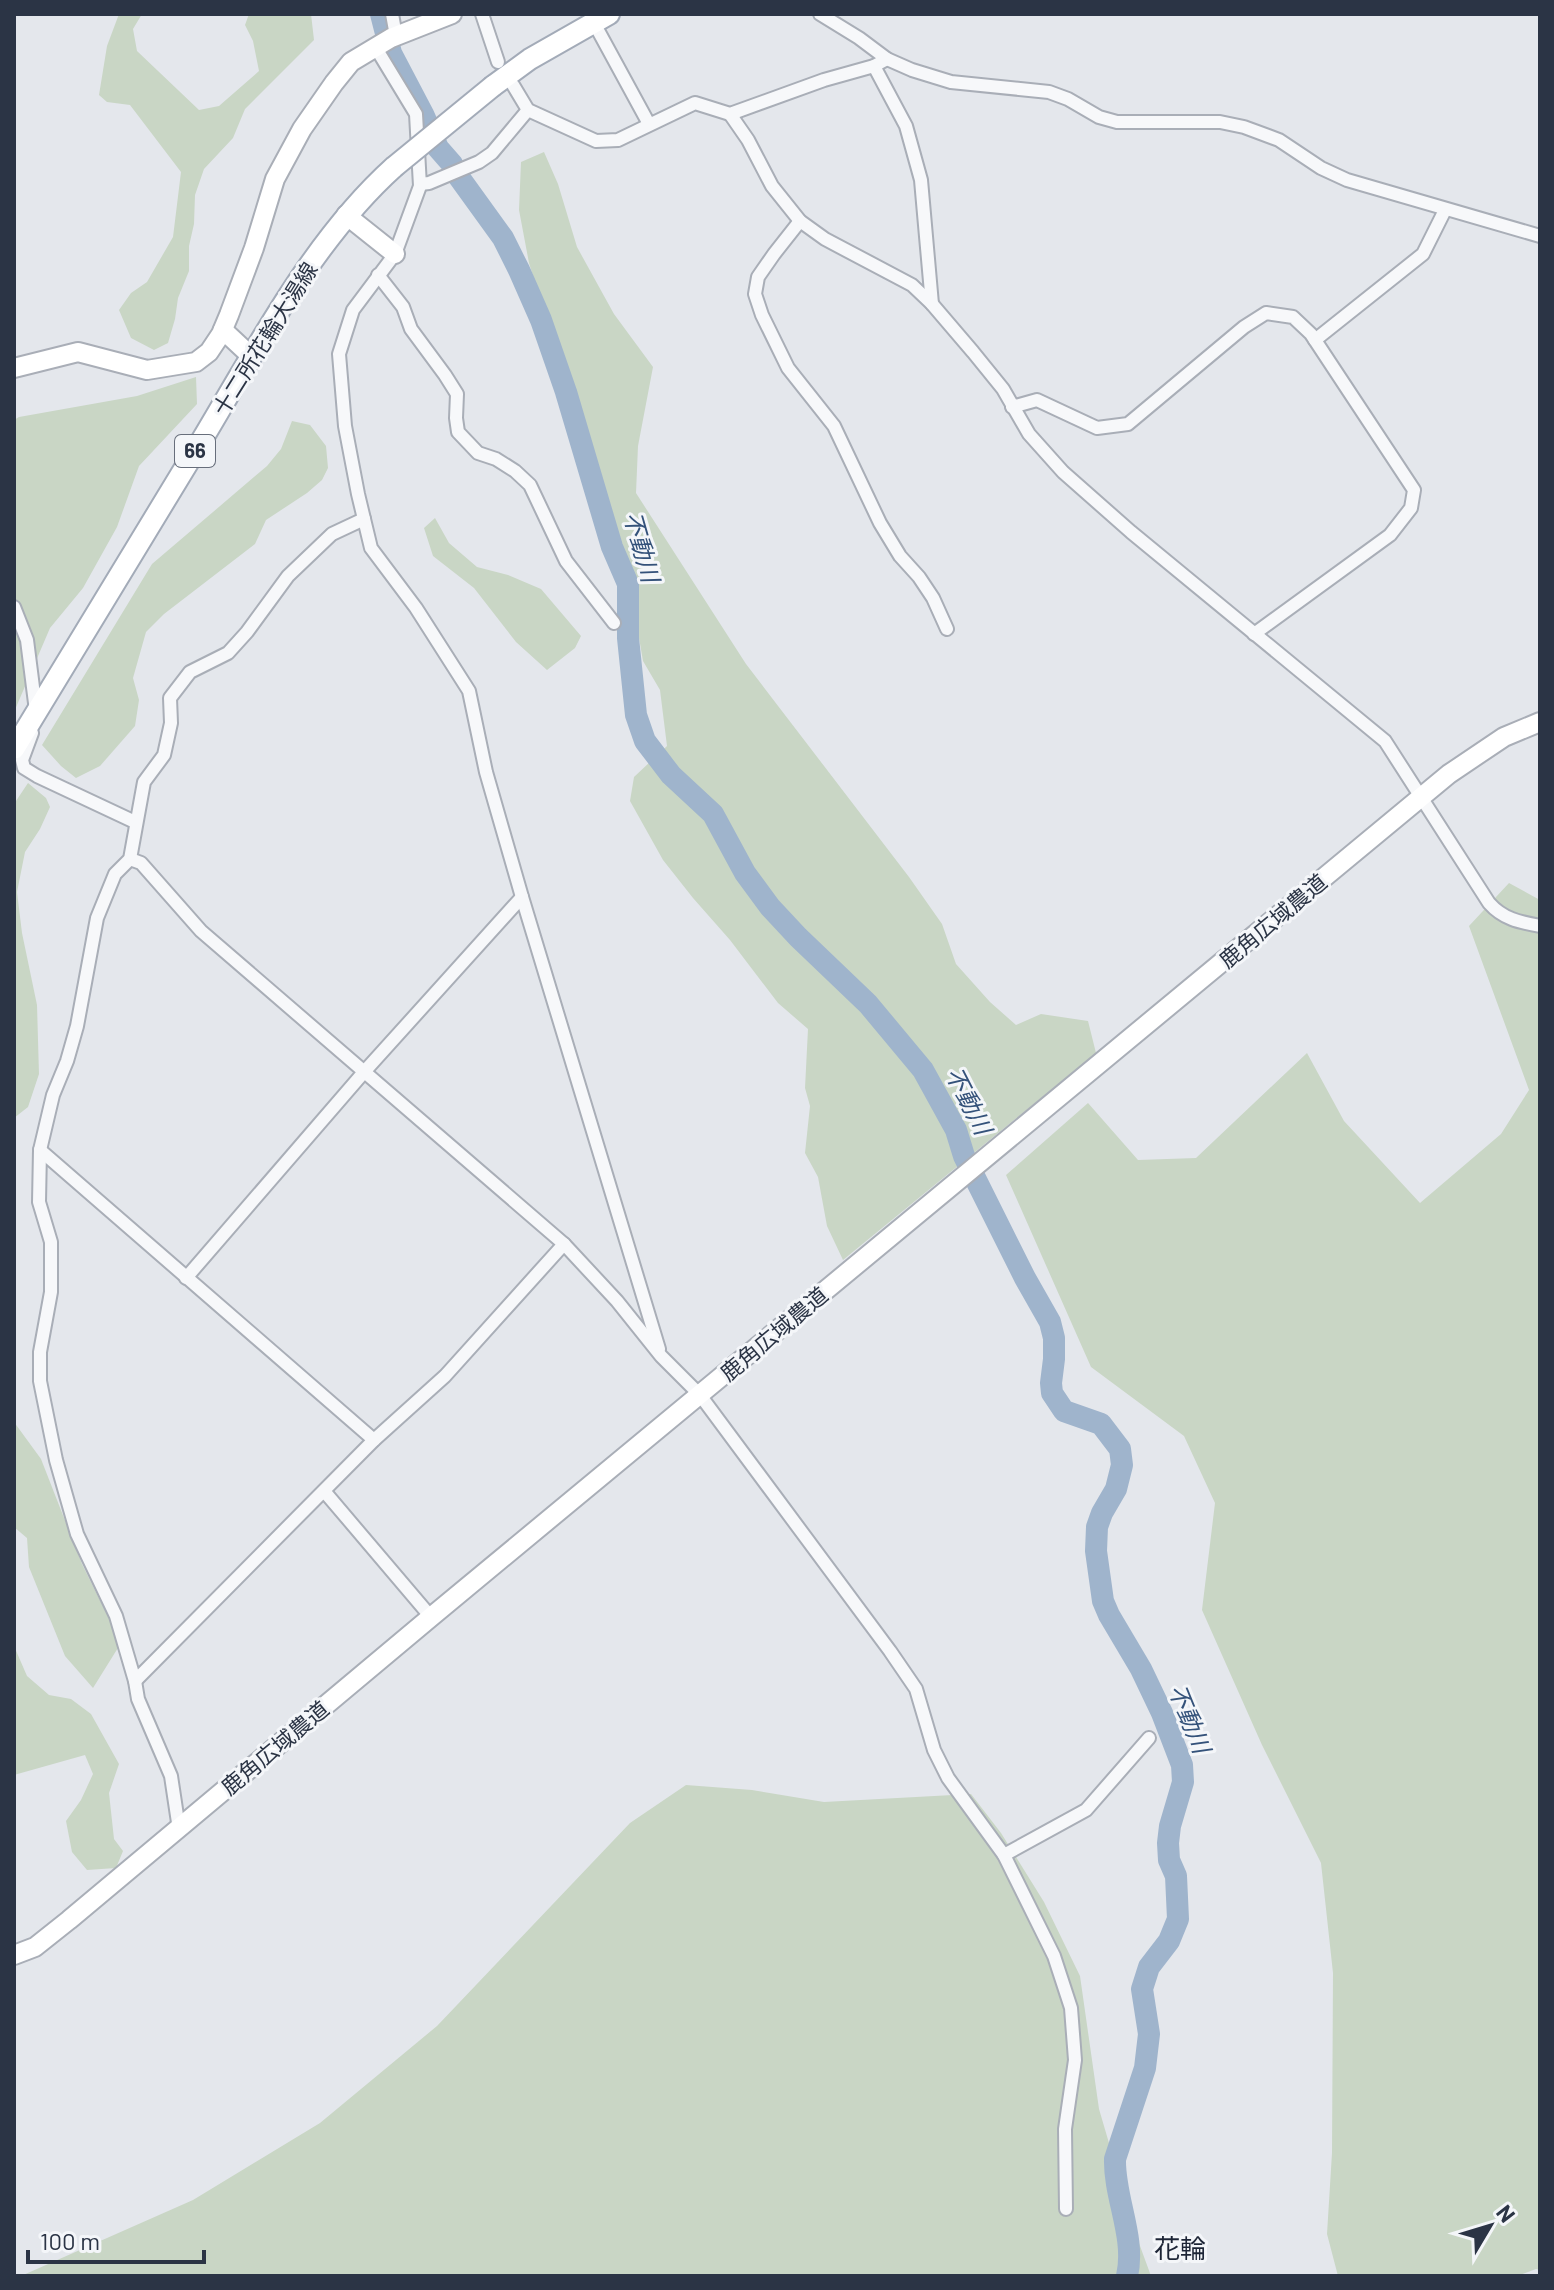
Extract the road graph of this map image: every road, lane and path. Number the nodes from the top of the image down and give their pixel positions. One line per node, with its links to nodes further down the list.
1 (392, 14): 6 (street)
2 (452, 14): 6 (street)
3 (482, 14): 8 (street)
4 (820, 14): 7 (street)
5 (601, 18): 10 (main road, 十二所花輪大湯線 / 66); 13 (street)
6 (386, 42): 14 (street); 22 (street)
7 (887, 59): 9 (street); 15 (street)
8 (498, 62)
9 (874, 66): 12 (street); 21 (street)
10 (503, 86): 11 (street); 16 (main road, 十二所花輪大湯線 / 66, bridge)
11 (528, 110): 13 (street); 14 (street)
12 (730, 114): 13 (street); 17 (street)
13 (649, 124)
14 (420, 184): 19 (street)
15 (1445, 210): 18 (street); 23 (street)
16 (346, 215): 19 (street); 24 (main road, 十二所花輪大湯線 / 66)
17 (800, 221): 21 (street); 30 (street)
18 (1540, 236)
19 (395, 254): 20 (street)
20 (378, 275): 27 (street); 29 (street)
21 (932, 304): 26 (street)
22 (223, 330): 24 (street); 25 (street)
23 (1315, 340): 26 (street); 31 (street)
24 (252, 357): 32 (main road, 十二所花輪大湯線 / 66)
25 (14, 368)
26 (1012, 407): 31 (street)
27 (364, 519): 36 (street); 38 (street)
28 (14, 607): 32 (street)
29 (614, 623)
30 (947, 629)
31 (1254, 634): 35 (street)
32 (36, 713): 34 (main road, 十二所花輪大湯線 / 66); 36 (street)
33 (1540, 722): 35 (street, 鹿角広域農道)
34 (14, 749)
35 (1420, 799): 39 (street); 45 (street, 鹿角広域農道)
36 (135, 822): 37 (street)
37 (130, 859): 40 (street); 41 (street)
38 (522, 897): 40 (street); 44 (street)
39 (1540, 926)
40 (364, 1072): 42 (street); 43 (street)
41 (40, 1150): 43 (street); 49 (street)
42 (564, 1244): 44 (street); 46 (street)
43 (186, 1278): 46 (street)
44 (661, 1356): 45 (street)
45 (700, 1395): 48 (street, 鹿角広域農道); 52 (street)
46 (374, 1440): 47 (street)
47 (324, 1491): 48 (street); 49 (street)
48 (431, 1617): 51 (street, 鹿角広域農道)
49 (135, 1681): 51 (street)
50 (1149, 1738): 52 (street)
51 (179, 1829): 53 (street, 鹿角広域農道)
52 (1004, 1855): 54 (street)
53 (14, 1955)
54 (1066, 2209)

